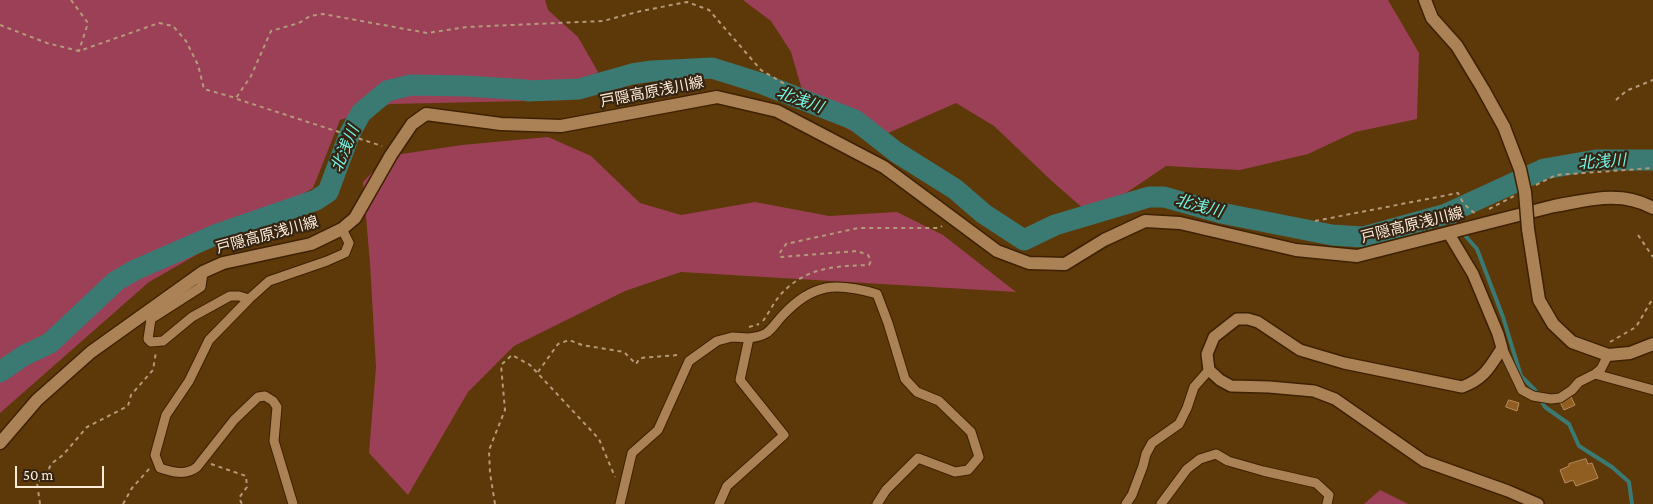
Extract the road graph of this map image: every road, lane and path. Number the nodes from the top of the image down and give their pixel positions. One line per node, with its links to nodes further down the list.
1 (71, 0): 4 (path)
2 (1425, 0): 30 (main road, bridge)
3 (0, 26): 4 (path)
4 (79, 51): 6 (path)
5 (1653, 80): 7 (path)
6 (236, 98): 8 (path); 9 (path)
7 (1616, 100)
8 (777, 111): 9 (main road, 戸隠高原浅川線); 15 (main road, 戸隠高原浅川線)
9 (394, 150): 18 (main road, 戸隠高原浅川線)
10 (1653, 168): 11 (path)
11 (1530, 188)
12 (1522, 193): 14 (path)
13 (1653, 208): 17 (main road, 戸隠高原浅川線)
14 (1487, 210)
15 (953, 219): 19 (main road, 戸隠高原浅川線); 25 (path)
16 (1315, 220): 17 (path)
17 (1477, 225): 19 (main road, 戸隠高原浅川線)
18 (342, 229): 22 (main road, 戸隠高原浅川線); 24 (street)
19 (1452, 233): 29 (street)
20 (1638, 235): 21 (path)
21 (1653, 257)
22 (203, 272): 27 (street); 36 (main road, 戸隠高原浅川線)
23 (1653, 298): 30 (path)
24 (249, 299): 27 (street); 37 (street)
25 (745, 328)
26 (749, 338): 31 (street); 46 (street); 47 (street)
27 (158, 342): 40 (path)
28 (1653, 344): 30 (main road)
29 (1502, 348): 32 (street); 34 (street)
30 (1608, 355): 34 (street)
31 (688, 363): 33 (path); 45 (street)
32 (1209, 370): 48 (street); 51 (street)
33 (537, 373): 39 (path); 44 (path)
34 (1595, 374): 35 (street)
35 (1653, 390)
36 (0, 443)
37 (157, 460): 38 (street); 41 (path)
38 (202, 460): 42 (path); 43 (street)
39 (616, 478)
40 (40, 504)
41 (124, 504)
42 (242, 504)
43 (293, 504)
44 (495, 504)
45 (620, 504)
46 (719, 504)
47 (877, 504)
48 (1126, 504)
49 (1161, 504): 50 (street)
50 (1327, 504)
51 (1538, 504)

